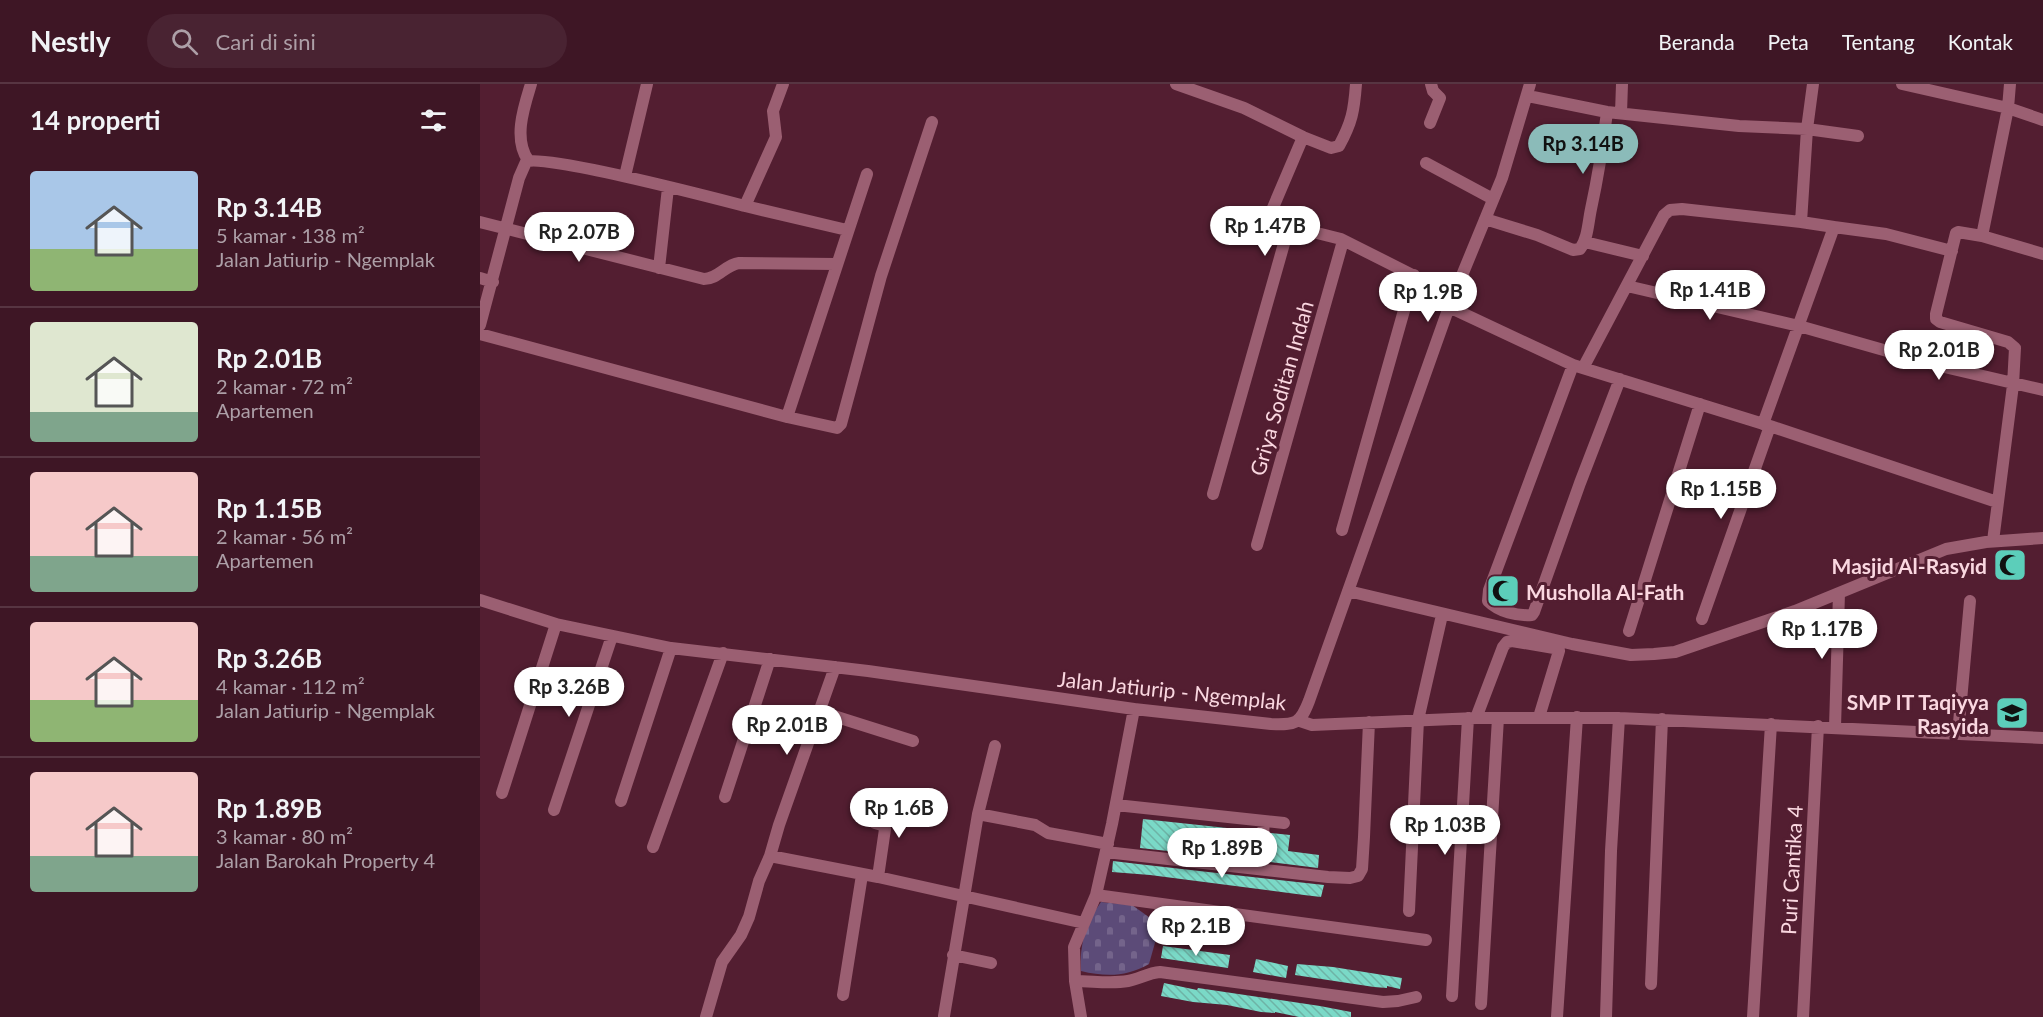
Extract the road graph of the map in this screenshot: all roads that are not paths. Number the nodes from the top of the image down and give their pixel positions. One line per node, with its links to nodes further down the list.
1 (531, 84): 21 (street)
2 (647, 84): 24 (street)
3 (783, 84): 27 (street)
4 (1176, 84): 20 (street)
5 (1356, 84): 20 (street)
6 (1431, 84): 17 (street)
7 (1622, 84): 14 (street)
8 (1814, 84): 18 (street)
9 (1902, 84): 12 (street)
10 (2010, 84): 12 (street)
11 (1529, 90): 13 (street); 26 (street, Jalan Jatiurip - Ngemplak)
12 (2008, 108): 15 (street); 35 (street)
13 (1607, 112): 14 (street); 37 (street)
14 (1621, 112): 18 (street)
15 (2043, 120)
16 (932, 122): 56 (street)
17 (1430, 123)
18 (1807, 129): 19 (street); 31 (street)
19 (1858, 136)
20 (1303, 137): 28 (street)
21 (528, 160): 24 (street); 33 (street)
22 (1426, 163): 26 (street)
23 (867, 174): 34 (street)
24 (624, 176): 25 (street)
25 (668, 188): 27 (street); 42 (street)
26 (1493, 200): 29 (street, Jalan Jatiurip - Ngemplak)
27 (745, 206): 34 (street)
28 (1272, 210)
29 (1485, 219): 37 (street); 47 (street, Jalan Jatiurip - Ngemplak)
30 (480, 222): 33 (street)
31 (1801, 222): 32 (street); 40 (street)
32 (1834, 227): 38 (street); 49 (street)
33 (507, 229): 42 (street); 45 (street)
34 (847, 230): 41 (street)
35 (1982, 236): 38 (street); 39 (street)
36 (1343, 241): 43 (street); 58 (street); 63 (street, Griya Soditan Indah)
37 (1585, 242): 40 (street)
38 (1952, 251): 53 (street)
39 (2043, 254)
40 (1643, 256): 46 (street)
41 (836, 264): 42 (street); 56 (street)
42 (659, 268)
43 (1414, 275): 47 (street); 60 (street)
44 (480, 278): 45 (street)
45 (493, 282): 48 (street)
46 (1627, 286): 49 (street); 51 (street)
47 (1451, 302): 51 (street); 64 (street, Jalan Jatiurip - Ngemplak)
48 (480, 325)
49 (1799, 326): 53 (street); 57 (street)
50 (480, 334): 56 (street)
51 (1578, 366): 52 (street); 52 (street)
52 (1620, 379): 55 (street)
53 (2013, 385): 54 (street); 59 (street)
54 (2043, 390)
55 (1700, 404): 57 (street); 71 (street)
56 (786, 417)
57 (1767, 425): 59 (street); 69 (street)
58 (1213, 494)
59 (1997, 502): 61 (street)
60 (1342, 530)
61 (1993, 536): 62 (street); 65 (street)
62 (2043, 538)
63 (1257, 545)
64 (1349, 587): 68 (street); 86 (street, Jalan Jatiurip - Ngemplak)
65 (1839, 593): 68 (street); 90 (street)
66 (480, 600): 70 (street, Jalan Jatiurip - Ngemplak)
67 (1970, 601): 91 (street)
68 (1442, 615): 85 (street)
69 (1702, 619)
70 (556, 624): 72 (street, Jalan Jatiurip - Ngemplak); 95 (street)
71 (1629, 631)
72 (612, 636): 73 (street, Jalan Jatiurip - Ngemplak); 99 (street)
73 (671, 648): 74 (street, Jalan Jatiurip - Ngemplak); 97 (street)
74 (723, 653): 75 (street, Jalan Jatiurip - Ngemplak); 104 (street)
75 (770, 659): 76 (street, Jalan Jatiurip - Ngemplak); 96 (street)
76 (835, 667): 77 (street, Jalan Jatiurip - Ngemplak); 78 (street)
77 (1134, 709): 86 (street, Jalan Jatiurip - Ngemplak); 98 (street)
78 (818, 711): 93 (street); 106 (street)
79 (1539, 717): 80 (street); 81 (street); 82 (street)
80 (1576, 717): 83 (street); 126 (street)
81 (1472, 718): 82 (street); 85 (street); 120 (street)
82 (1498, 718): 122 (street)
83 (1619, 718): 84 (street); 127 (street)
84 (1662, 719): 88 (street); 118 (street)
85 (1418, 720): 87 (street); 112 (street)
86 (1300, 721): 87 (street)
87 (1369, 722): 107 (street)
88 (1771, 724): 89 (street); 128 (street)
89 (1818, 726): 90 (street); 129 (street, Puri Cantika 4)
90 (1835, 727): 91 (street)
91 (1958, 734): 92 (street)
92 (2043, 738)
93 (913, 741)
94 (995, 746): 100 (street)
95 (502, 793)
96 (725, 797)
97 (621, 801)
98 (1116, 805): 102 (street); 105 (street)
99 (554, 810)
100 (978, 814): 105 (street); 111 (street)
101 (875, 822): 109 (street)
102 (1264, 822): 103 (street); 107 (street)
103 (1284, 823)
104 (653, 847)
105 (1107, 848): 107 (street); 110 (street)
106 (770, 856): 108 (street); 124 (street)
107 (1260, 868)
108 (862, 875): 109 (street); 119 (street)
109 (878, 877): 111 (street)
110 (1096, 895): 113 (street); 114 (street)
111 (963, 897): 113 (street); 115 (street)
112 (1409, 911)
113 (1084, 923): 117 (street)
114 (1426, 940)
115 (953, 955): 116 (street); 123 (street)
116 (991, 963)
117 (1075, 981): 121 (street); 125 (street)
118 (1651, 984)
119 (843, 995)
120 (1452, 996)
121 (1416, 997)
122 (1481, 1004)
123 (944, 1016)
124 (706, 1017)
125 (1081, 1017)
126 (1557, 1017)
127 (1606, 1017)
128 (1753, 1017)
129 (1803, 1017)

